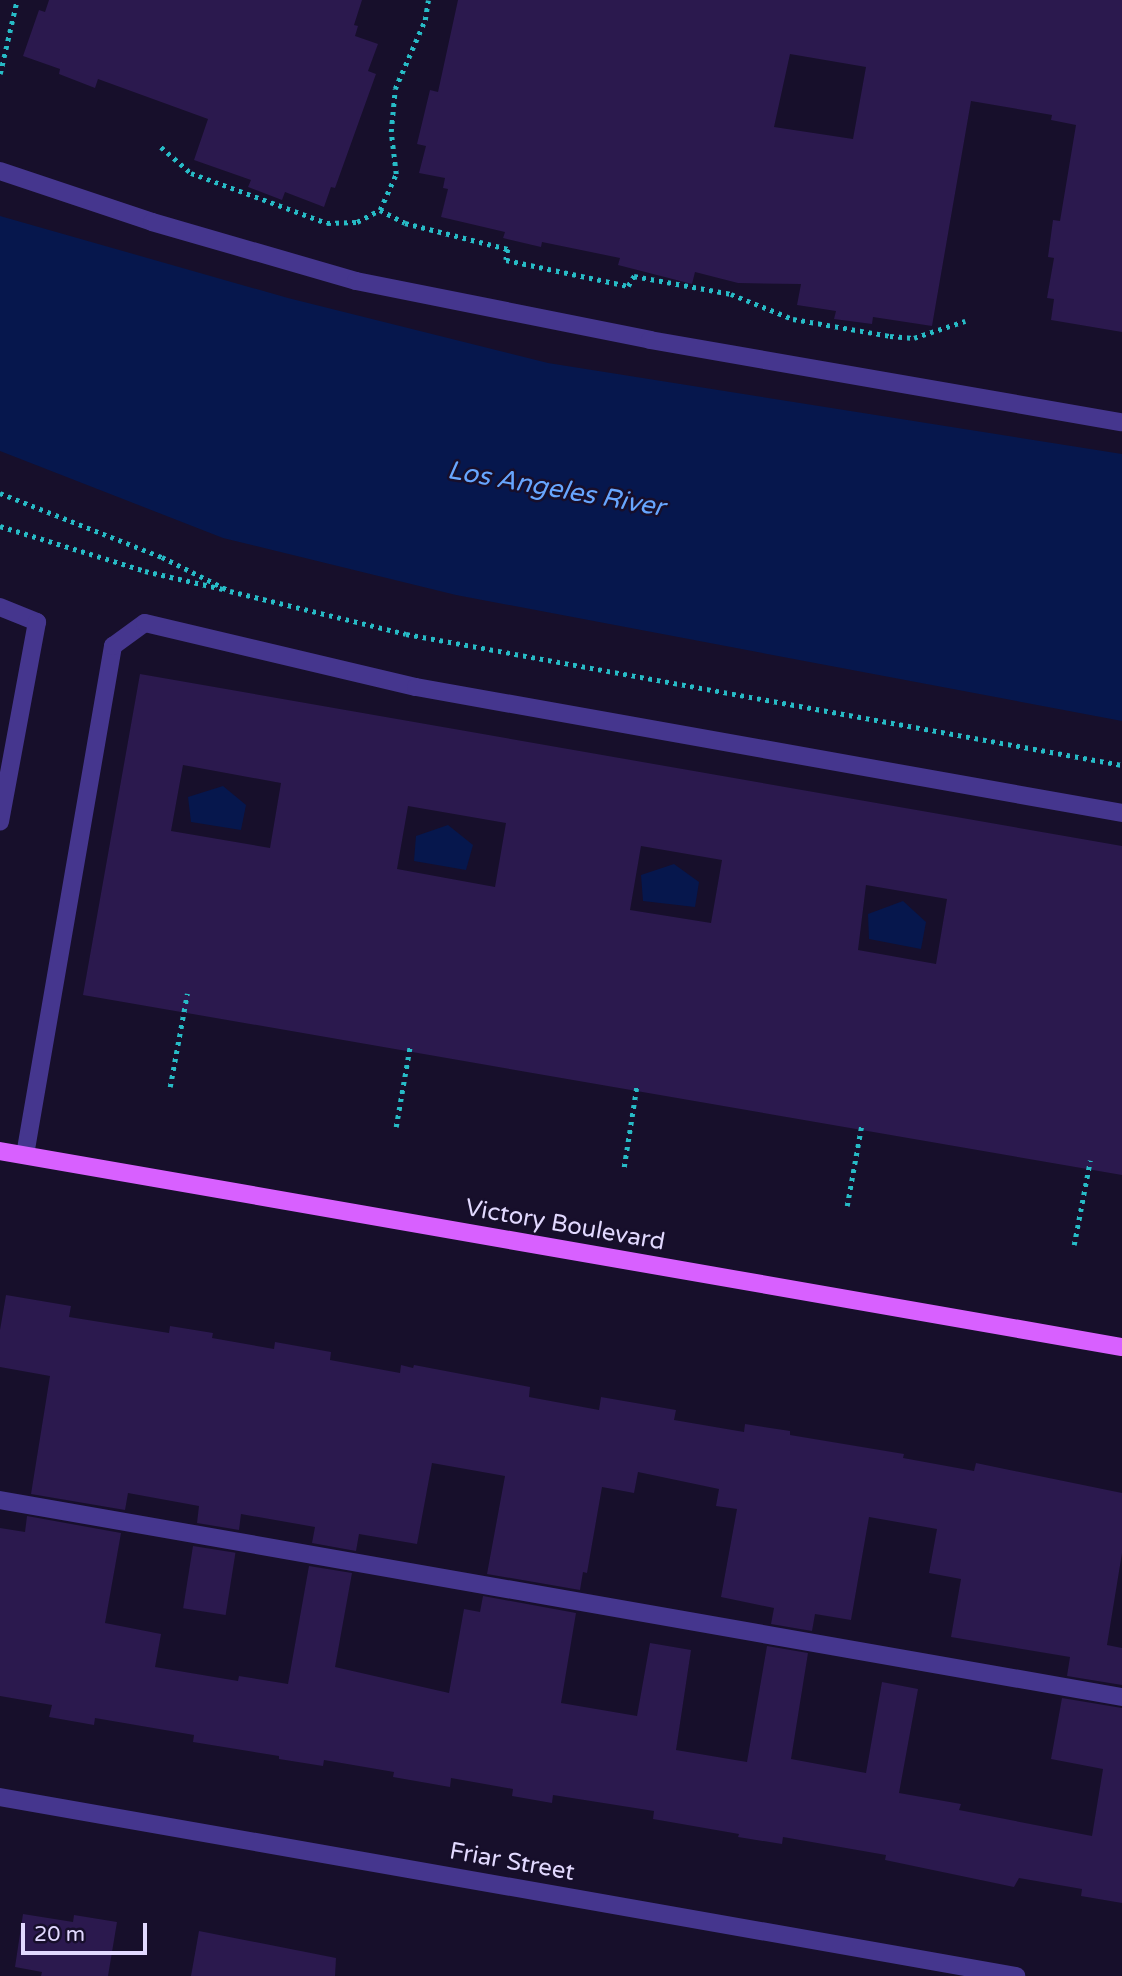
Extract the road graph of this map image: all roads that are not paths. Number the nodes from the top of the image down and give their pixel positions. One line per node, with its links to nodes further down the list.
1 (0, 172): 2 (street)
2 (1122, 422)
3 (0, 607): 5 (street)
4 (1122, 813): 7 (street)
5 (0, 822)
6 (0, 1151): 7 (main road, Victory Boulevard)
7 (25, 1155): 8 (main road, Victory Boulevard)
8 (1122, 1348)
9 (0, 1500): 10 (street)
10 (1122, 1697)
11 (0, 1797): 12 (street, Friar Street)
12 (1016, 1976)

